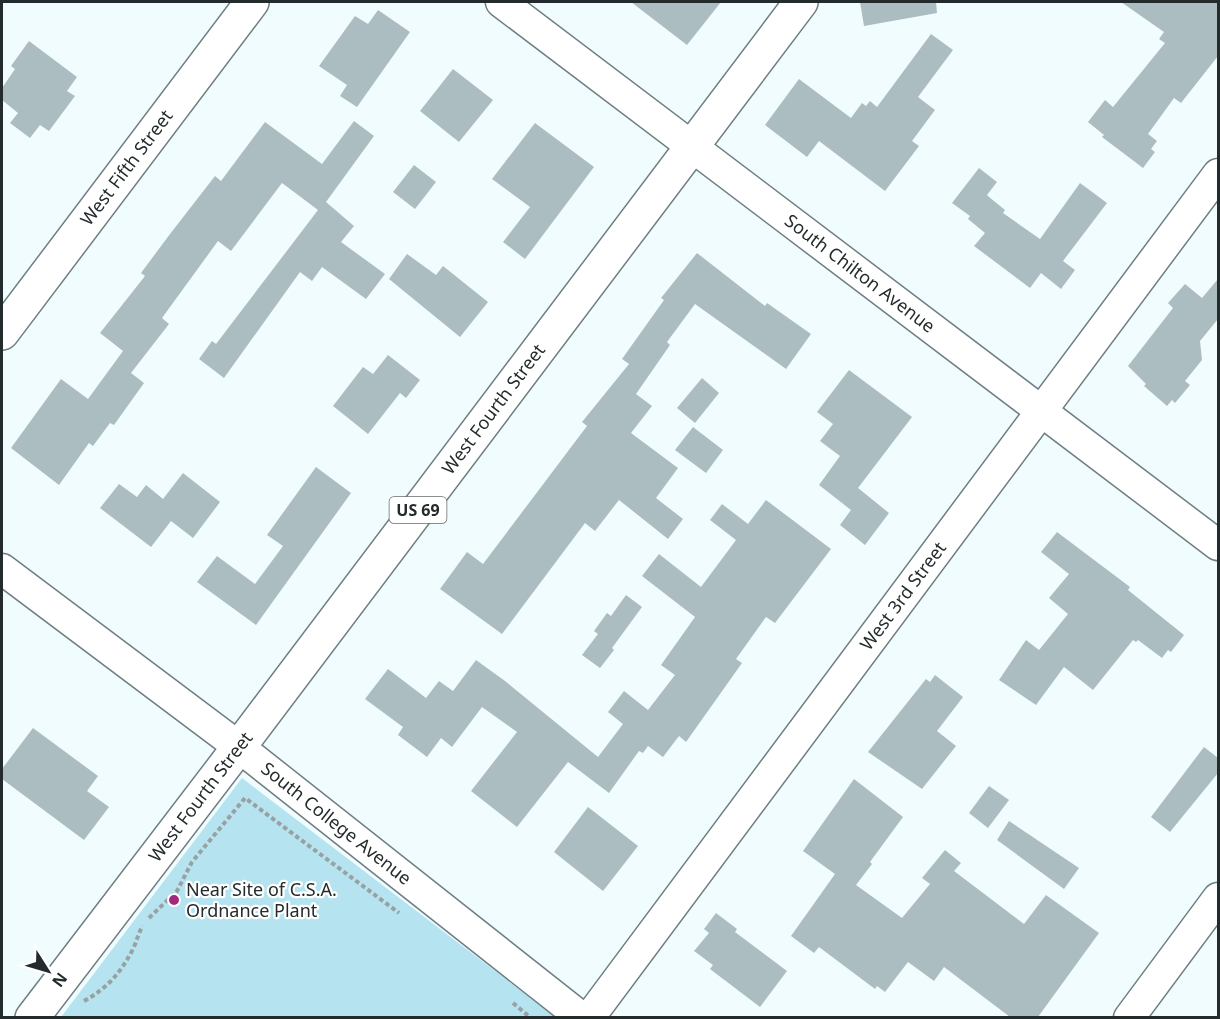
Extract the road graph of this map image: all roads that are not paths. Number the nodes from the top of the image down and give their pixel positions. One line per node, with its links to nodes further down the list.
1 (252, 2): 6 (main road, West Fifth Street)
2 (501, 2): 4 (street, South Chilton Avenue)
3 (801, 2): 4 (main road, West Fourth Street / US 69)
4 (692, 146): 7 (street, South Chilton Avenue); 10 (main road, West Fourth Street / US 69)
5 (1218, 174): 7 (street, West 3rd Street)
6 (2, 333)
7 (1041, 409): 8 (street, South Chilton Avenue); 14 (street, West 3rd Street)
8 (1218, 545)
9 (2, 569): 10 (street, South College Avenue)
10 (239, 747): 12 (main road, West Fourth Street / US 69); 13 (street, South College Avenue)
11 (1218, 898): 15 (street)
12 (32, 1017)
13 (582, 1017)
14 (589, 1017)
15 (1130, 1017)

